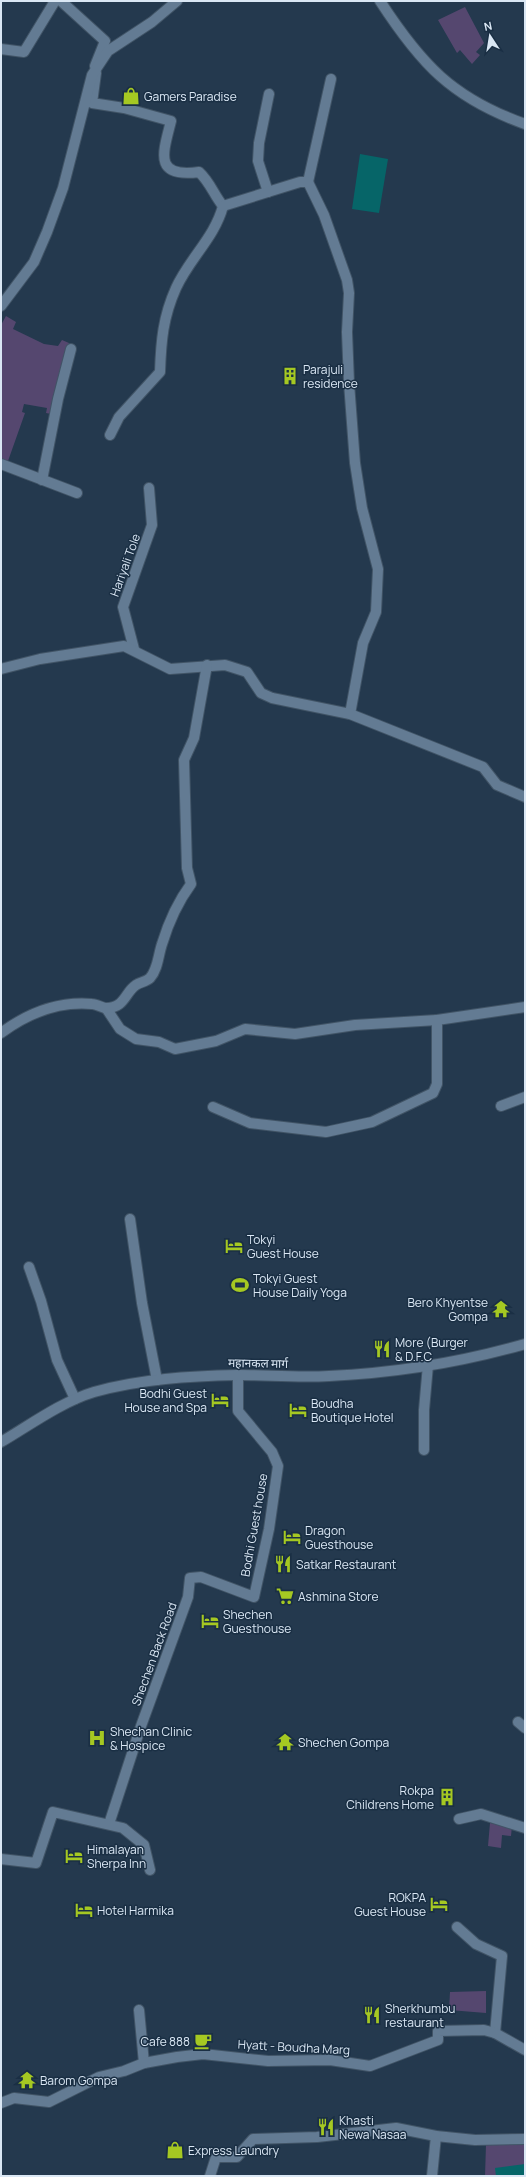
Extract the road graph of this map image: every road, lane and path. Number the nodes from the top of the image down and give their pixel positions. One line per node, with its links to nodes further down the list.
1 (55, 1): 5 (street)
2 (61, 1): 6 (street)
3 (177, 1): 6 (street)
4 (380, 1): 9 (street)
5 (1, 49)
6 (94, 73): 12 (street); 13 (street)
7 (331, 79): 10 (street)
8 (269, 94): 11 (street)
9 (525, 124)
10 (308, 182): 11 (street); 23 (street)
11 (268, 192): 12 (street)
12 (223, 206): 15 (street)
13 (1, 306)
14 (71, 349): 17 (street)
15 (110, 435)
16 (1, 464): 17 (street)
17 (42, 480): 19 (street)
18 (149, 488): 20 (street, Hariyali Tole)
19 (77, 492)
20 (134, 649): 21 (street); 22 (street)
21 (206, 665): 23 (street); 26 (street)
22 (1, 669)
23 (350, 714): 24 (street)
24 (525, 797)
25 (525, 1007): 27 (street)
26 (106, 1008): 27 (street); 28 (street)
27 (437, 1020): 31 (street)
28 (1, 1032)
29 (525, 1097): 30 (street)
30 (501, 1106)
31 (213, 1107)
32 (130, 1219): 37 (street)
33 (29, 1267): 38 (street)
34 (525, 1344): 35 (street, महानकल मार्ग)
35 (428, 1365): 36 (street, महानकल मार्ग); 40 (street)
36 (238, 1375): 37 (street, महानकल मार्ग); 41 (street, Bodhi Guest house)
37 (157, 1380): 38 (street, महानकल मार्ग)
38 (75, 1399): 39 (street, महानकल मार्ग)
39 (1, 1442)
40 (424, 1450)
41 (254, 1597): 43 (street, Shechen Back Road)
42 (459, 1819): 44 (street)
43 (109, 1824): 45 (street); 46 (street)
44 (525, 1828)
45 (1, 1859)
46 (150, 1870)
47 (457, 1928): 49 (street)
48 (139, 2010): 51 (street)
49 (495, 2033): 50 (street); 51 (street, Hyatt - Boudha Marg)
50 (525, 2050)
51 (144, 2063): 53 (street, Hyatt - Boudha Marg)
52 (1, 2096): 53 (street)
53 (14, 2098): 54 (street, Hyatt - Boudha Marg)
54 (1, 2103)
55 (436, 2136): 56 (street); 57 (street); 58 (street)
56 (525, 2139)
57 (210, 2176)
58 (432, 2176)

